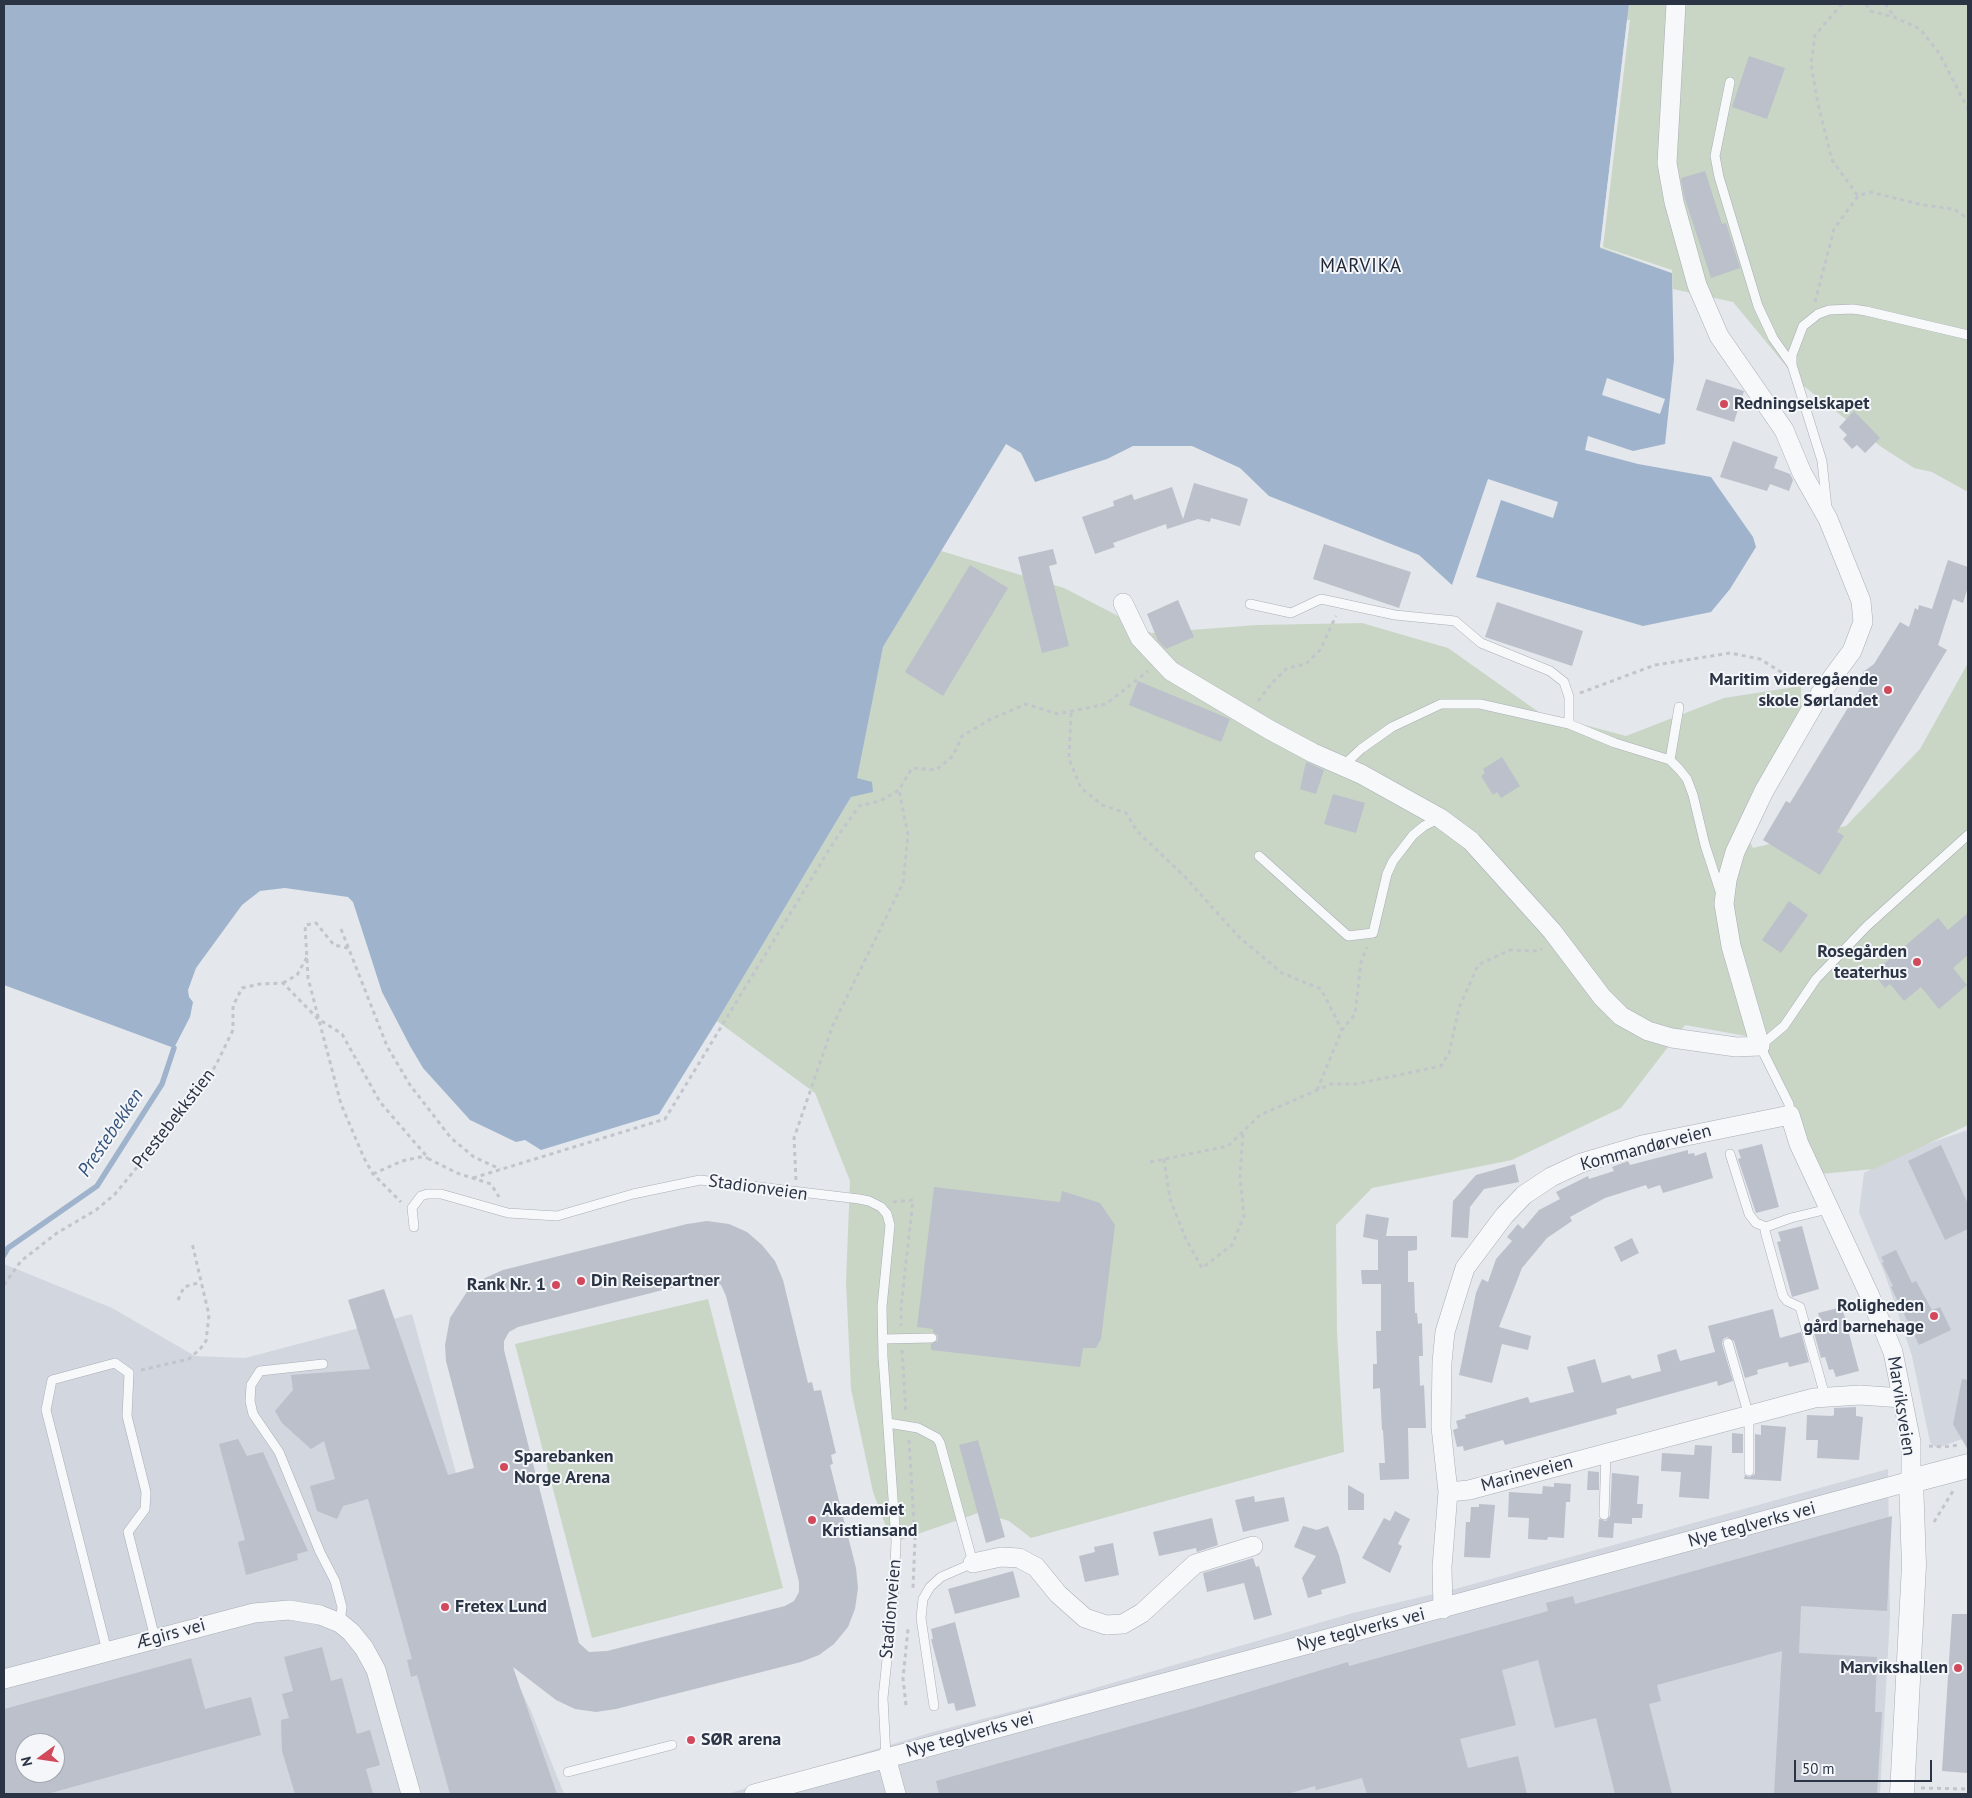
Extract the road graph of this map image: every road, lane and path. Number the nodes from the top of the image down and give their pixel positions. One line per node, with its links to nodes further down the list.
1 (1676, 4): 13 (street)
2 (1842, 4): 8 (path)
3 (1866, 4): 5 (path)
4 (1885, 4): 5 (path)
5 (1894, 17): 7 (path)
6 (1730, 82): 12 (lane)
7 (1968, 108)
8 (1858, 196): 9 (path); 10 (path)
9 (1968, 219)
10 (1810, 319): 11 (lane); 12 (lane)
11 (1968, 335)
12 (1792, 365): 13 (lane)
13 (1828, 519): 18 (street)
14 (1123, 603): 17 (street)
15 (1342, 603): 16 (lane); 19 (lane); 22 (path)
16 (1250, 604)
17 (1159, 660): 21 (path); 22 (street)
18 (1820, 694): 19 (path); 30 (street)
19 (1569, 697): 23 (lane)
20 (1679, 707): 24 (lane)
21 (1070, 713): 26 (path); 38 (path)
22 (1247, 716): 25 (street)
23 (1569, 724): 24 (lane); 25 (lane)
24 (1670, 760): 30 (lane)
25 (1344, 766): 27 (street)
26 (899, 790): 47 (path); 50 (path)
27 (1440, 818): 32 (lane); 33 (street)
28 (1968, 835): 39 (lane)
29 (1259, 856): 32 (lane)
30 (1724, 904): 39 (street)
31 (341, 930): 34 (path)
32 (1373, 933): 38 (path)
33 (1560, 943): 39 (street); 40 (path)
34 (348, 948): 35 (path); 47 (path)
35 (308, 957): 36 (path); 37 (path)
36 (283, 983): 37 (path); 59 (path, Prestebekkstien)
37 (317, 1018): 44 (path); 48 (path)
38 (1342, 1030): 40 (path)
39 (1760, 1046): 41 (lane, Marviksveien)
40 (1317, 1090): 42 (path)
41 (1790, 1116): 53 (street, Marviksveien); 78 (street, Kommandørveien)
42 (1243, 1132): 45 (path); 45 (path)
43 (1730, 1154): 56 (lane)
44 (429, 1159): 48 (path); 49 (path)
45 (1164, 1159): 46 (path)
46 (1150, 1162)
47 (500, 1169): 49 (path)
48 (373, 1174): 52 (path)
49 (473, 1178): 54 (path)
50 (797, 1193): 51 (lane, Stadionveien); 54 (lane, Stadionveien)
51 (875, 1203): 62 (lane, Stadionveien); 63 (path)
52 (412, 1208): 54 (lane, Stadionveien); 55 (lane)
53 (1828, 1209): 56 (lane); 68 (street, Marviksveien)
54 (508, 1212)
55 (414, 1224)
56 (1766, 1227): 67 (lane)
57 (192, 1243): 58 (path)
58 (201, 1282): 60 (path); 66 (path)
59 (4, 1285)
60 (178, 1300)
61 (932, 1338): 63 (lane)
62 (883, 1339): 63 (lane); 70 (lane, Stadionveien)
63 (901, 1339): 71 (path)
64 (1728, 1343): 69 (lane)
65 (323, 1364): 84 (lane)
66 (129, 1373): 86 (lane); 87 (lane)
67 (1826, 1396): 68 (street, Marineveien); 69 (street, Marineveien)
68 (1902, 1398): 77 (street, Marviksveien)
69 (1749, 1416): 74 (street, Marineveien); 76 (lane)
70 (888, 1423): 71 (lane); 92 (lane, Stadionveien)
71 (907, 1425): 81 (lane); 82 (path)
72 (1923, 1440): 73 (path)
73 (1946, 1447)
74 (1606, 1453): 78 (street, Marineveien); 79 (lane)
75 (1968, 1466): 77 (street, Nye teglverks vei)
76 (1749, 1471)
77 (1911, 1481): 83 (street, Nye teglverks vei); 95 (street, Marviksveien)
78 (1448, 1492): 83 (street)
79 (1604, 1515)
80 (1252, 1546): 81 (street, Stadionveien)
81 (973, 1563): 90 (lane, Stadionveien)
82 (912, 1591)
83 (1443, 1609): 92 (street, Nye teglverks vei)
84 (340, 1623): 86 (street, Ægirs vei); 96 (street, Ægirs vei)
85 (908, 1626): 89 (path)
86 (155, 1638): 87 (street, Ægirs vei)
87 (107, 1651): 88 (street, Ægirs vei)
88 (4, 1679)
89 (906, 1705)
90 (934, 1706)
91 (672, 1745): 93 (lane)
92 (886, 1758): 97 (street, Nye teglverks vei); 98 (street, Stadionveien)
93 (568, 1772)
94 (1968, 1789): 95 (path)
95 (1911, 1791)
96 (411, 1794)
97 (754, 1794)
98 (896, 1794)

